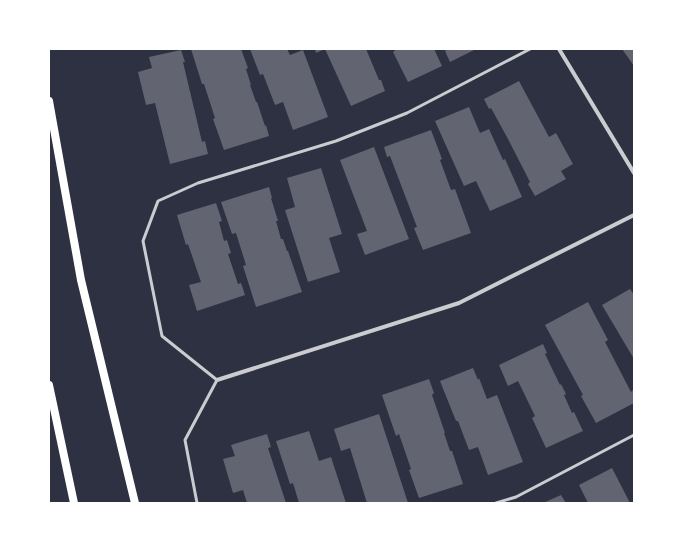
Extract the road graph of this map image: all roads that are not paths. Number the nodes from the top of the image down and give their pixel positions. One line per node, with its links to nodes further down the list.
1 (530, 49): 6 (lane)
2 (559, 49): 4 (street)
3 (49, 101): 10 (main road)
4 (634, 172)
5 (634, 215): 6 (street)
6 (218, 380): 11 (lane)
7 (49, 386): 9 (main road)
8 (634, 435): 12 (lane)
9 (74, 503)
10 (134, 503)
11 (197, 503)
12 (496, 503)

